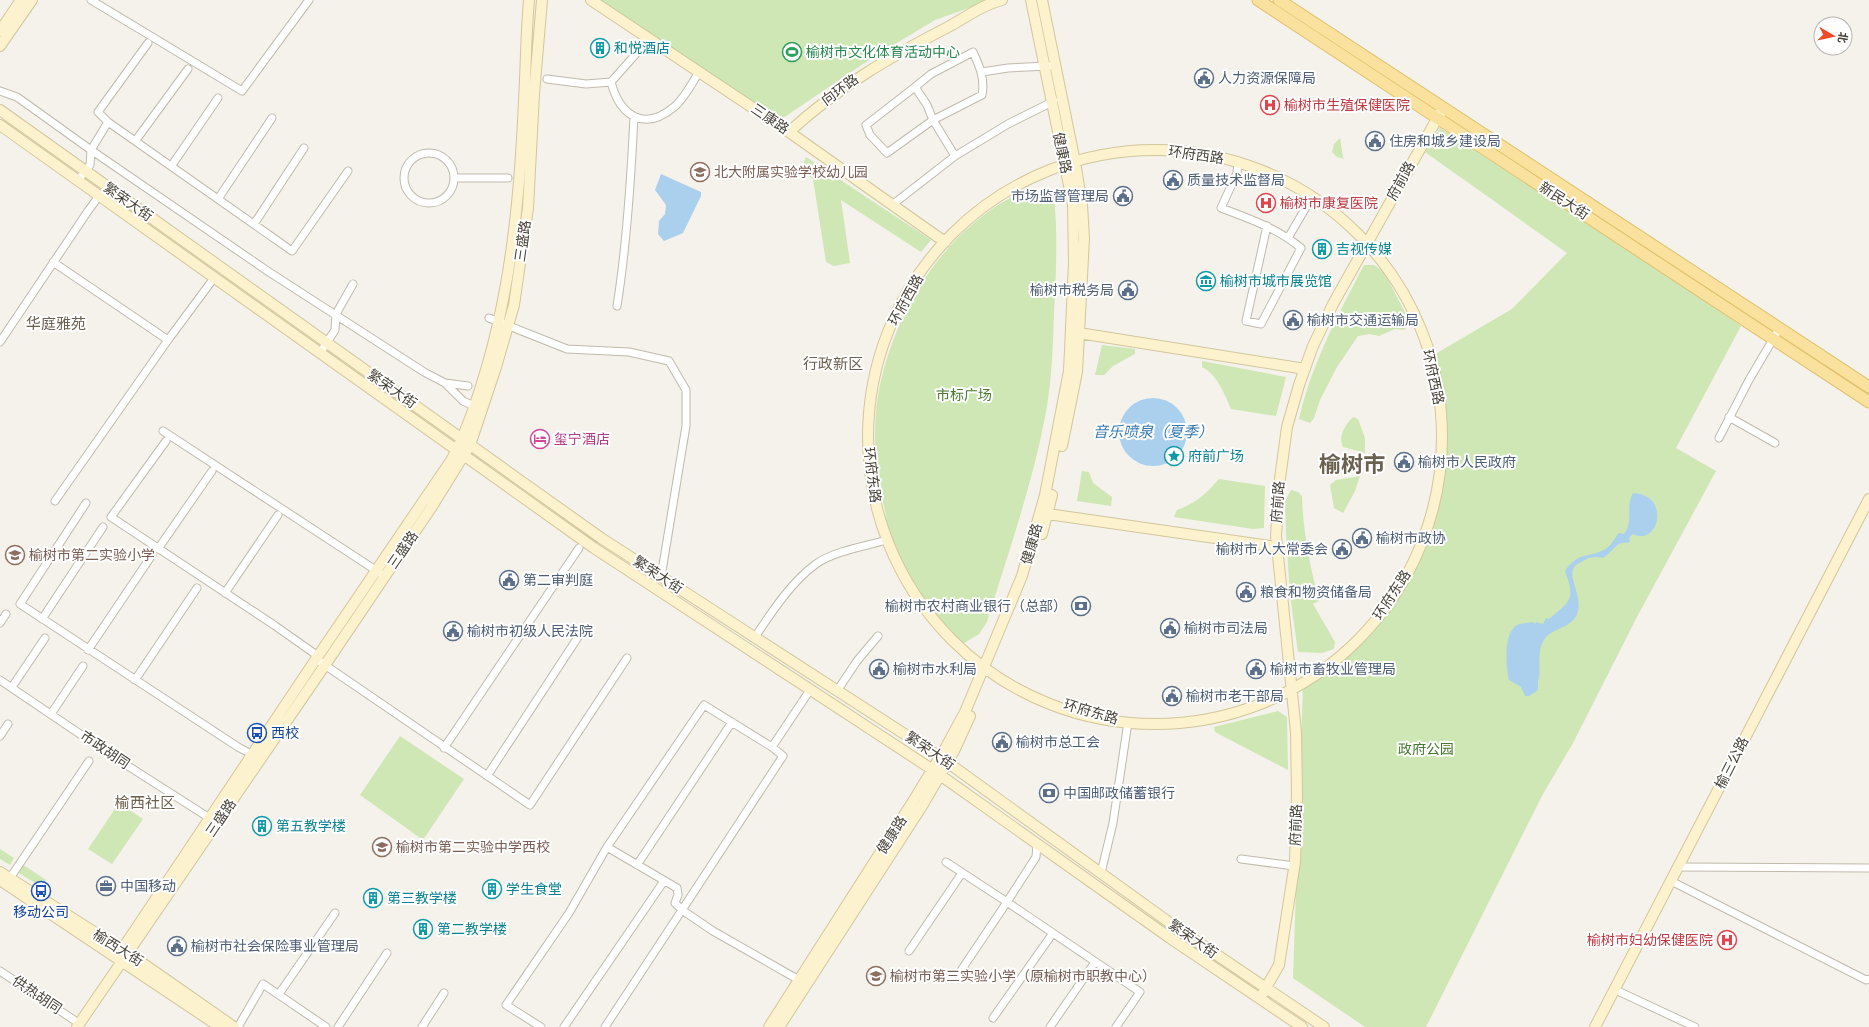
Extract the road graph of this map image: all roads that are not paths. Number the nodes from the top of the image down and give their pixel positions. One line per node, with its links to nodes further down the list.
1 (21, 0): 13 (main road)
2 (32, 0): 16 (main road)
3 (91, 0): 4 (street)
4 (309, 0)
5 (529, 0): 66 (main road)
6 (542, 0): 66 (main road, 三盛路)
7 (592, 0): 14 (main road, 三康路)
8 (1002, 0): 37 (main road, 向环路)
9 (1031, 0): 18 (main road, 健康路)
10 (1042, 0): 17 (main road, 健康路)
11 (1258, 0): 32 (main road, 新民大街)
12 (1279, 0): 29 (main road, 新民大街)
13 (0, 31)
14 (648, 37): 20 (main road, 三康路); 23 (street)
15 (148, 43): 35 (street)
16 (0, 46)
17 (1055, 65): 18 (street); 27 (main road, 健康路)
18 (1044, 66): 21 (street); 28 (main road, 健康路)
19 (188, 68): 38 (street)
20 (699, 72): 31 (street); 37 (main road, 三康路)
21 (982, 72): 24 (street); 34 (street)
22 (547, 79): 23 (street)
23 (611, 82): 31 (street)
24 (916, 88): 34 (street); 34 (street)
25 (0, 91): 40 (street)
26 (218, 98): 44 (street)
27 (1062, 98): 28 (street); 42 (main road, 健康路)
28 (1052, 102): 41 (street); 45 (main road, 健康路)
29 (1443, 108): 32 (main road, 府前路); 67 (main road, 新民大街)
30 (0, 110): 46 (main road, 繁荣大街)
31 (634, 116): 63 (street)
32 (1436, 117): 59 (main road, 府前路); 69 (main road, 新民大街)
33 (272, 118): 53 (street)
34 (933, 120): 41 (street)
35 (108, 122): 38 (street); 40 (street)
36 (0, 125): 50 (main road, 繁荣大街)
37 (789, 132): 54 (main road, 三康路)
38 (136, 140): 44 (street)
39 (304, 148): 55 (street)
40 (91, 150): 46 (street); 64 (street)
41 (954, 156): 54 (street)
42 (1075, 162): 43 (main road, 环府西路); 45 (main road, 环府西路); 68 (main road, 健康路)
43 (1238, 163): 52 (main road, 环府西路); 56 (street)
44 (172, 165): 53 (street)
45 (1064, 165): 58 (main road, 环府西路); 118 (main road, 健康路)
46 (85, 171): 50 (street); 72 (main road, 繁荣大街)
47 (348, 171): 55 (street)
48 (455, 178): 48 (street); 49 (street)
49 (508, 178)
50 (78, 180): 51 (main road, 繁荣大街)
51 (99, 196): 60 (street); 61 (main road, 繁荣大街)
52 (1312, 197): 57 (street); 59 (main road, 环府西路)
53 (218, 199): 55 (street)
54 (892, 205): 58 (main road, 三康路)
55 (254, 224)
56 (1267, 226): 57 (street); 57 (street)
57 (1288, 238)
58 (945, 242): 75 (main road, 环府西路)
59 (1367, 244): 74 (main road, 府前路); 92 (main road, 环府西路)
60 (52, 262): 70 (street); 71 (street)
61 (214, 278): 70 (street); 73 (main road, 繁荣大街)
62 (353, 284): 64 (street)
63 (617, 306)
64 (336, 314): 72 (street); 76 (street)
65 (489, 318): 66 (street)
66 (504, 323): 80 (main road, 三盛路); 85 (main road, 三盛路); 103 (street)
67 (1780, 329): 69 (street); 78 (main road, 新民大街)
68 (1079, 333): 74 (main road); 93 (main road, 健康路)
69 (1773, 339): 79 (main road, 新民大街); 81 (street)
70 (168, 340): 90 (street)
71 (0, 342)
72 (327, 343): 73 (street); 85 (main road, 繁荣大街)
73 (320, 353): 87 (main road, 繁荣大街)
74 (1305, 369): 98 (main road, 府前路)
75 (875, 375): 97 (main road, 环府东路)
76 (445, 383): 77 (street); 80 (street)
77 (468, 386)
78 (1869, 387)
79 (1869, 402)
80 (474, 406): 85 (main road, 三盛路)
81 (1729, 416): 83 (street); 86 (street)
82 (163, 431): 102 (street)
83 (1718, 438)
84 (166, 440): 100 (street)
85 (466, 442): 87 (main road, 三盛路); 103 (main road, 繁荣大街)
86 (1775, 443)
87 (461, 453): 102 (main road, 三盛路); 122 (main road, 繁荣大街)
88 (212, 472): 100 (street)
89 (1869, 499): 144 (main road, 榆三公路)
90 (55, 501)
91 (86, 503): 107 (street)
92 (1434, 505): 124 (main road, 环府东路)
93 (1048, 514): 98 (main road); 118 (main road, 健康路)
94 (1869, 514): 144 (main road, 榆三公路)
95 (278, 515): 105 (street)
96 (103, 527): 107 (street)
97 (887, 540): 112 (street); 118 (main road, 环府东路)
98 (1277, 547): 124 (main road, 府前路)
99 (579, 548): 131 (street)
100 (158, 549): 105 (street)
101 (152, 555): 113 (street)
102 (381, 574): 114 (main road, 三盛路); 116 (main road, 三盛路)
103 (661, 577): 112 (main road, 繁荣大街)
104 (197, 588): 120 (street)
105 (226, 593): 114 (street)
106 (6, 614): 108 (street)
107 (42, 619): 113 (street)
108 (0, 623)
109 (582, 631): 136 (street)
110 (878, 636): 123 (street)
111 (45, 638): 121 (street)
112 (755, 638): 123 (main road, 繁荣大街)
113 (88, 650): 120 (street)
114 (317, 657): 116 (street); 132 (main road, 三盛路)
115 (627, 658): 136 (street)
116 (325, 665): 131 (street); 158 (main road, 三盛路)
117 (83, 666): 125 (street)
118 (986, 671): 127 (main road, 环府东路); 133 (main road, 健康路)
119 (0, 680): 121 (street, 市政胡同)
120 (135, 680): 132 (street)
121 (12, 687): 125 (street, 市政胡同)
122 (810, 690): 130 (street); 135 (main road, 繁荣大街)
123 (837, 690): 133 (main road, 繁荣大街)
124 (1292, 691): 127 (main road, 环府东路); 143 (main road, 府前路)
125 (51, 714): 137 (street, 市政胡同)
126 (732, 722): 130 (street); 139 (street); 142 (street)
127 (1128, 722): 148 (street)
128 (8, 724): 129 (street)
129 (0, 736)
130 (772, 747): 153 (street)
131 (444, 748): 136 (street)
132 (253, 754): 137 (main road, 三盛路)
133 (944, 760): 135 (main road, 健康路); 148 (main road, 繁荣大街)
134 (88, 761): 149 (street)
135 (936, 772): 138 (main road, 繁荣大街); 163 (main road, 健康路); 181 (main road, 健康路)
136 (487, 776)
137 (211, 819): 158 (main road, 三盛路)
138 (1037, 844): 152 (street); 168 (main road, 繁荣大街)
139 (607, 847): 142 (street); 177 (street)
140 (1241, 859): 143 (street)
141 (946, 862): 147 (street)
142 (637, 865): 150 (street)
143 (1294, 866): 164 (main road, 府前路)
144 (1682, 867): 145 (street); 151 (main road, 榆三公路)
145 (1869, 868)
146 (0, 872): 149 (main road, 榆西大街)
147 (962, 873): 152 (street); 156 (street)
148 (1101, 873): 164 (main road, 繁荣大街)
149 (5, 879): 158 (main road, 榆西大街)
150 (664, 881): 153 (street); 178 (street)
151 (1674, 882): 162 (street); 165 (main road, 榆三公路); 186 (main road, 榆三公路)
152 (1007, 902): 155 (street); 161 (street)
153 (682, 910): 163 (street); 179 (street)
154 (335, 913): 167 (street)
155 (1053, 933): 159 (street); 169 (street)
156 (909, 951)
157 (387, 953): 175 (street)
158 (122, 956): 170 (main road, 三盛路); 171 (main road, 榆西大街); 172 (main road, 榆西大街)
159 (1095, 962): 182 (street); 183 (street)
160 (0, 970): 170 (street, 供热胡同)
161 (956, 978)
162 (1869, 979)
163 (799, 980): 180 (main road, 健康路)
164 (1266, 989): 168 (main road, 府前路); 185 (main road, 繁荣大街)
165 (1620, 992): 187 (main road, 榆三公路); 188 (street)
166 (444, 993): 176 (street)
167 (279, 994): 173 (street); 174 (street)
168 (1259, 999): 184 (main road, 繁荣大街)
169 (993, 1018)
170 (74, 1025)
171 (220, 1027)
172 (234, 1027)
173 (238, 1027)
174 (326, 1027)
175 (338, 1027)
176 (422, 1027)
177 (541, 1027)
178 (564, 1027)
179 (605, 1027)
180 (769, 1027)
181 (779, 1027)
182 (1050, 1027)
183 (1116, 1027)
184 (1302, 1027)
185 (1324, 1027)
186 (1595, 1027)
187 (1602, 1027)
188 (1695, 1027)

